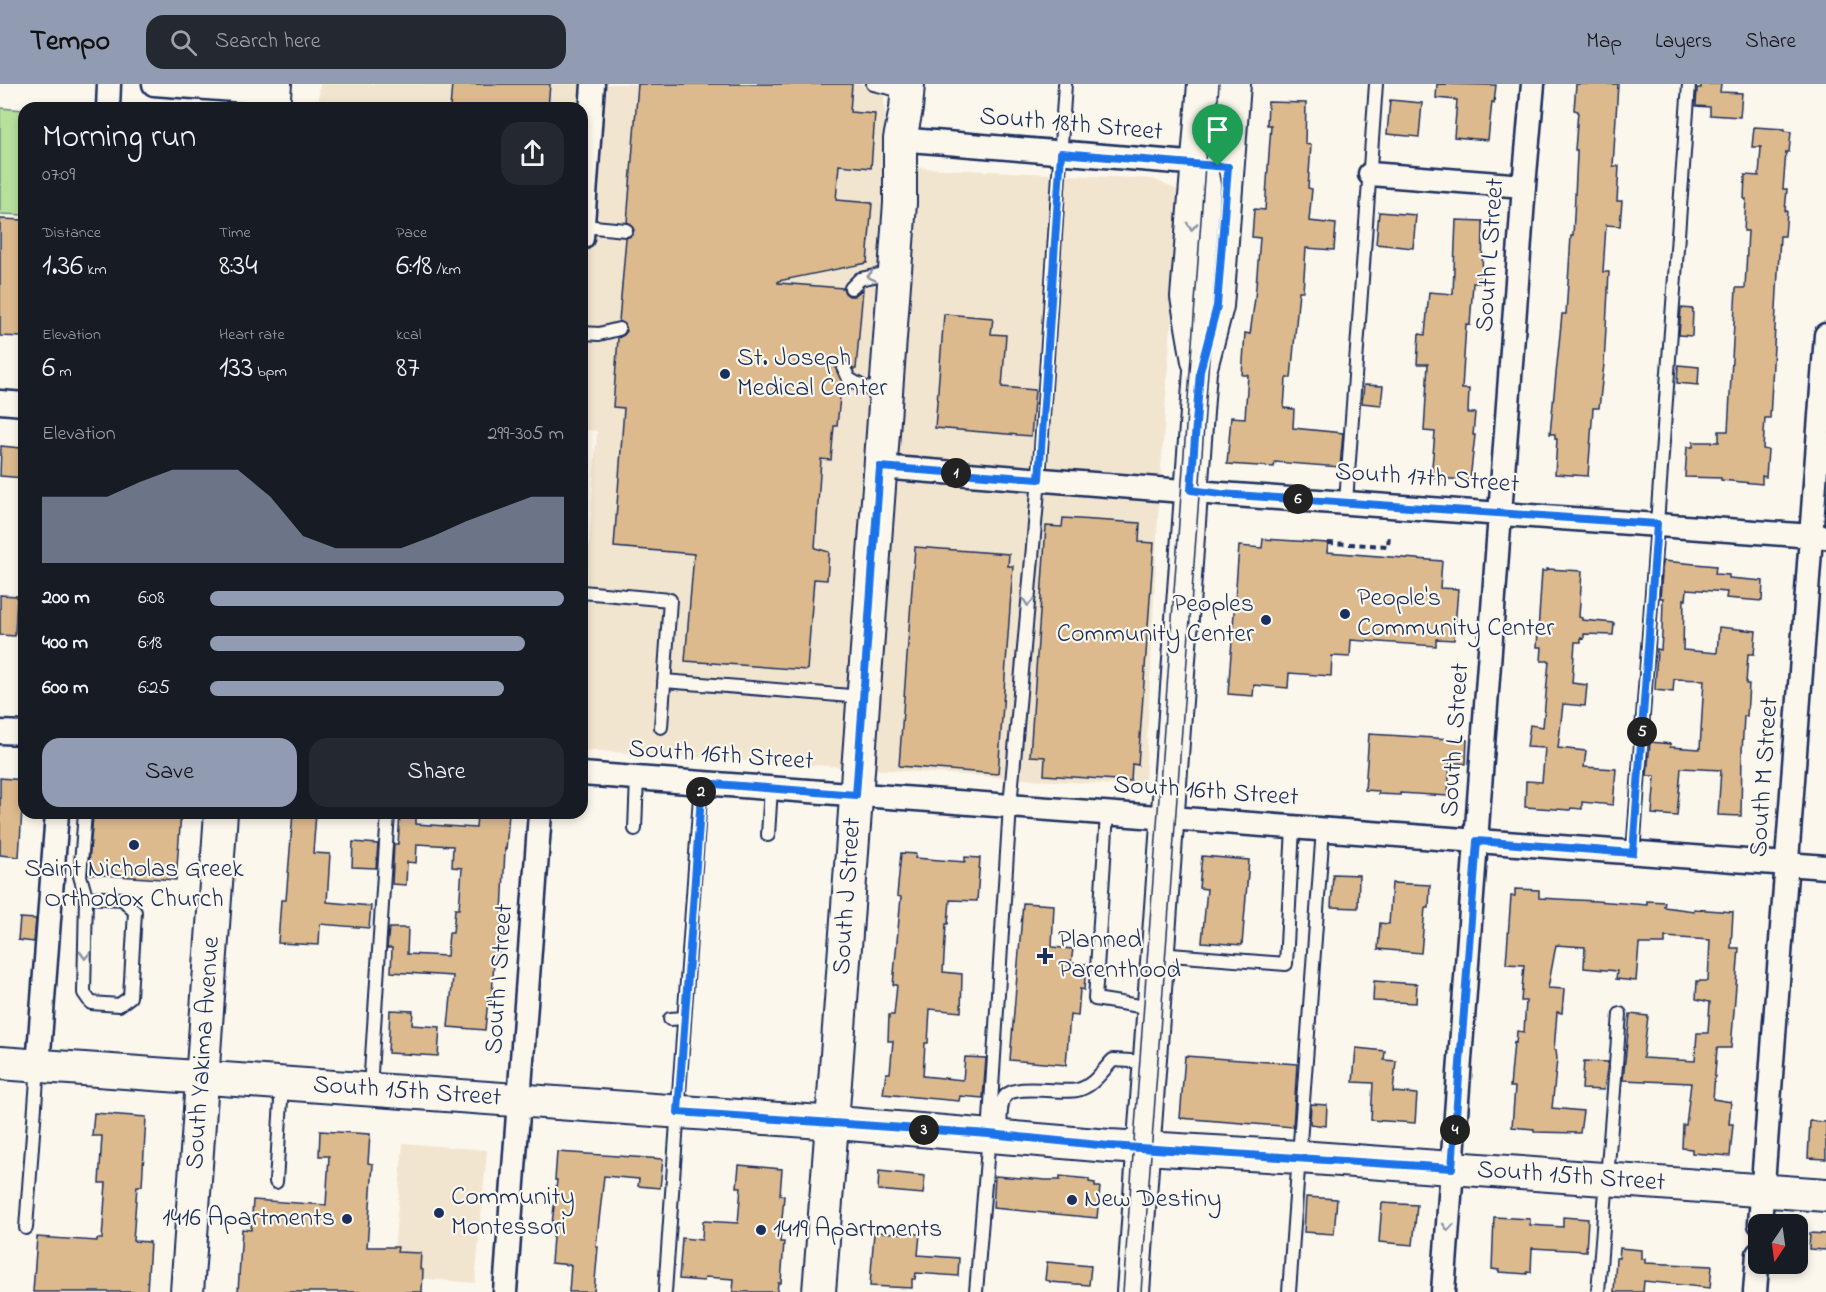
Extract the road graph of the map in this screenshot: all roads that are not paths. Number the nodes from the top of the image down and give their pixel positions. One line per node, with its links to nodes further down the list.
1 (109, 84): 13 (street)
2 (154, 84): 11 (street)
3 (593, 84): 15 (street)
4 (873, 84): 12 (lane)
5 (1065, 84): 16 (lane)
6 (1204, 84): 17 (street)
7 (1234, 84): 18 (street)
8 (1376, 84): 19 (lane)
9 (1533, 84): 21 (street, South L Street)
10 (1689, 84): 39 (lane)
11 (274, 95)
12 (907, 95): 14 (street); 20 (street)
13 (108, 102)
14 (909, 140): 16 (street, South 18th Street); 20 (street)
15 (588, 151)
16 (1061, 153): 17 (street, South 18th Street); 35 (lane)
17 (1196, 164): 18 (street, South 18th Street); 30 (street, one-way to 30)
18 (1228, 167): 30 (street)
19 (1370, 174): 21 (street); 37 (lane)
20 (901, 181): 24 (street, South J Street)
21 (1524, 186): 38 (street, South L Street)
22 (626, 230): 23 (lane)
23 (588, 232)
24 (895, 272): 25 (lane, one-way to 25); 31 (street, South J Street)
25 (851, 288)
26 (619, 328): 27 (lane)
27 (588, 333)
28 (1826, 335): 40 (street, South M Street)
29 (844, 368): 31 (lane)
30 (1200, 371): 36 (street)
31 (886, 390): 34 (street, South J Street)
32 (0, 402): 33 (street)
33 (18, 404)
34 (880, 467): 35 (street, South 17th Street); 43 (street, South J Street)
35 (1039, 479): 36 (street, South 17th Street); 52 (lane, one-way to 52)
36 (1191, 490): 37 (street, South 17th Street); 54 (street)
37 (1346, 502): 38 (street, South 17th Street)
38 (1501, 513): 39 (street, South 17th Street); 64 (street, South L Street)
39 (1657, 524): 40 (street, South 17th Street); 65 (lane)
40 (1818, 536): 66 (street, South M Street)
41 (588, 593): 42 (lane)
42 (664, 681): 43 (lane); 44 (lane)
43 (863, 698): 51 (street, South J Street)
44 (661, 727)
45 (0, 732): 46 (street)
46 (18, 733)
47 (588, 774): 48 (street, South 16th Street)
48 (637, 778): 49 (street, South 16th Street); 61 (lane)
49 (702, 783): 50 (street, South 16th Street); 72 (lane)
50 (771, 788): 51 (street, South 16th Street); 63 (lane)
51 (856, 795): 52 (street, South 16th Street); 82 (street, South J Street)
52 (1010, 806): 53 (street, South 16th Street); 83 (lane)
53 (1107, 814): 54 (street, South 16th Street); 70 (lane)
54 (1167, 818): 60 (street, South 16th Street); 69 (street)
55 (57, 819): 76 (street)
56 (84, 819): 68 (lane)
57 (221, 819): 77 (street, South Yakima Avenue)
58 (388, 819): 79 (lane)
59 (540, 819): 80 (street, South I Street)
60 (1293, 827): 62 (street, South 16th Street); 69 (lane)
61 (635, 829)
62 (1323, 830): 64 (street, South 16th Street); 85 (lane)
63 (768, 835)
64 (1477, 841): 65 (street, South 16th Street); 86 (street, South L Street)
65 (1633, 853): 66 (street, South 16th Street)
66 (1787, 864): 67 (street, South 16th Street); 89 (street, South M Street)
67 (1826, 867)
68 (86, 897): 68 (lane, one-way to 68)
69 (1157, 953): 70 (street)
70 (1153, 1008): 74 (street)
71 (1620, 1014): 87 (lane)
72 (684, 1018): 73 (lane); 81 (lane)
73 (670, 1019)
74 (1149, 1062): 83 (lane); 84 (street)
75 (0, 1063): 76 (street, South 15th Street)
76 (38, 1066): 77 (street, South 15th Street); 92 (lane)
77 (203, 1077): 78 (street, South 15th Street); 94 (street, South Yakima Avenue)
78 (282, 1083): 79 (street, South 15th Street); 88 (lane)
79 (370, 1089): 80 (street, South 15th Street)
80 (519, 1100): 81 (street, South 15th Street); 95 (street, South I Street)
81 (678, 1112): 82 (street, South 15th Street); 96 (lane)
82 (832, 1120): 83 (street, South 15th Street); 97 (street, South J Street)
83 (994, 1135): 84 (street, South 15th Street); 98 (lane)
84 (1143, 1148): 85 (street, South 15th Street); 99 (street)
85 (1299, 1157): 86 (street, South 15th Street); 100 (lane)
86 (1452, 1168): 87 (street, South 15th Street); 101 (street, South L Street, one-way to 101)
87 (1607, 1179): 89 (street, South 15th Street); 102 (lane)
88 (276, 1182)
89 (1762, 1191): 90 (street, South 15th Street); 91 (street, South M Street)
90 (1826, 1196)
91 (1761, 1214)
92 (26, 1228)
93 (1756, 1274): 103 (street)
94 (186, 1292)
95 (505, 1292)
96 (664, 1292)
97 (819, 1292)
98 (976, 1292)
99 (1133, 1292)
100 (1289, 1292)
101 (1443, 1292)
102 (1598, 1292)
103 (1755, 1292)

